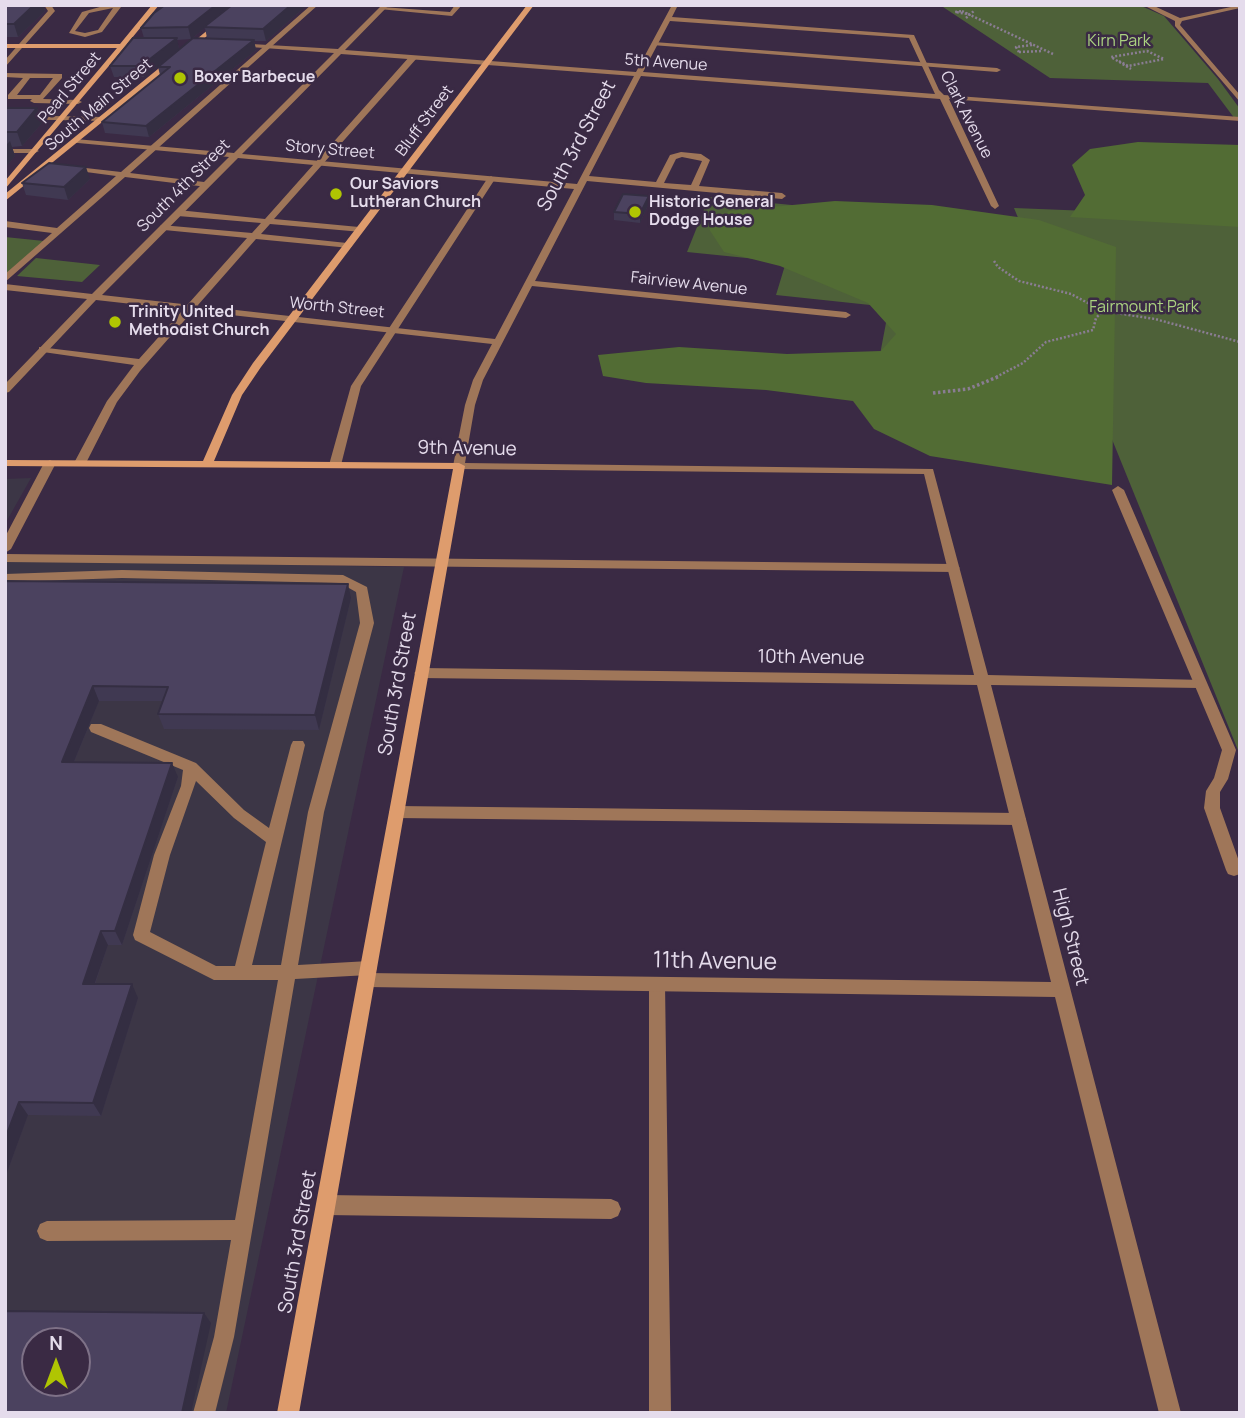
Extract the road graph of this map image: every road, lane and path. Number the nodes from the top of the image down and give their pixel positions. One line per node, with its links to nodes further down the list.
1 (47, 5): 24 (street)
2 (121, 5): 2 (street)
3 (156, 5): 25 (main road, Pearl Street)
4 (242, 5): 19 (main road, South Main Street)
5 (315, 5): 27 (street)
6 (459, 5): 11 (street)
7 (531, 5): 31 (main road, Bluff Street)
8 (675, 5): 15 (street, South 3rd Street)
9 (1146, 5): 16 (street)
10 (1240, 6): 16 (street)
11 (384, 7): 28 (street, South 4th Street)
12 (975, 10): 13 (path)
13 (970, 14): 14 (path); 22 (path)
14 (966, 18)
15 (668, 19): 20 (street, South 3rd Street); 33 (street, Clark Avenue)
16 (1179, 20): 40 (street)
17 (207, 43): 19 (street)
18 (223, 43): 27 (street, 5th Avenue)
19 (194, 44): 21 (main road); 45 (main road, South Main Street)
20 (654, 44): 33 (street); 37 (street, South 3rd Street)
21 (181, 45)
22 (1036, 45): 22 (path)
23 (5, 46): 24 (main road)
24 (23, 46): 25 (main road); 32 (street)
25 (123, 46): 26 (main road); 42 (main road, Pearl Street)
26 (145, 46)
27 (268, 47): 28 (street, 5th Avenue); 48 (street)
28 (340, 52): 29 (street, 5th Avenue); 51 (street, South 4th Street)
29 (413, 58): 31 (street, 5th Avenue); 52 (street)
30 (1119, 61): 30 (path); 34 (path)
31 (486, 63): 37 (street, 5th Avenue); 54 (main road, Bluff Street)
32 (5, 65)
33 (926, 65): 35 (street); 39 (street, Clark Avenue)
34 (1130, 69)
35 (997, 70)
36 (5, 75): 38 (street)
37 (638, 75): 39 (street, 5th Avenue); 57 (street, South 3rd Street)
38 (28, 76): 38 (street)
39 (942, 97): 46 (street, 5th Avenue); 64 (street, Clark Avenue)
40 (1240, 100)
41 (5, 101): 42 (street)
42 (78, 102): 44 (main road, Pearl Street)
43 (5, 117): 44 (street)
44 (65, 118): 45 (street); 50 (main road, Pearl Street)
45 (103, 119): 47 (main road, South Main Street)
46 (1240, 119)
47 (78, 141): 48 (street, Story Street); 53 (main road, South Main Street)
48 (154, 148): 51 (street, Story Street); 55 (street)
49 (5, 151): 50 (street)
50 (35, 151): 60 (main road, Pearl Street)
51 (235, 155): 52 (street, Story Street); 59 (street, South 4th Street)
52 (320, 163): 54 (street, Story Street); 66 (street)
53 (48, 166): 55 (street); 63 (main road, South Main Street)
54 (405, 171): 56 (street, Story Street); 69 (main road, Bluff Street)
55 (124, 174): 59 (street); 70 (street)
56 (491, 179): 57 (street, Story Street); 82 (street)
57 (582, 182): 58 (street, Story Street); 75 (street, South 3rd Street)
58 (659, 185): 61 (street, Story Street); 61 (street)
59 (204, 186): 65 (street, South 4th Street)
60 (5, 187)
61 (694, 188): 62 (street, Story Street)
62 (782, 196)
63 (5, 198)
64 (995, 206)
65 (178, 212): 66 (street); 68 (street, South 4th Street)
66 (267, 222): 69 (street); 71 (street)
67 (5, 224): 70 (street)
68 (164, 227): 71 (street); 77 (street, South 4th Street)
69 (359, 230): 72 (main road, Bluff Street)
70 (60, 231): 74 (street)
71 (254, 236): 72 (street); 78 (street)
72 (347, 246): 81 (main road, Bluff Street)
73 (994, 261): 79 (path)
74 (5, 279)
75 (529, 283): 80 (street, Fairview Avenue); 83 (street, South 3rd Street)
76 (5, 287): 77 (street, Worth Street)
77 (94, 297): 78 (street, Worth Street); 85 (street, South 4th Street)
78 (191, 307): 81 (street, Worth Street); 86 (street)
79 (1103, 311): 84 (path); 88 (path)
80 (846, 315)
81 (292, 319): 82 (street, Worth Street); 92 (main road, Bluff Street)
82 (392, 330): 83 (street, Worth Street); 93 (street)
83 (498, 342): 94 (street, South 3rd Street)
84 (1240, 342)
85 (43, 349): 86 (street); 87 (street, South 4th Street)
86 (142, 363): 91 (street)
87 (5, 390)
88 (933, 393)
89 (5, 463): 90 (main road, 9th Avenue)
90 (50, 463): 91 (main road, 9th Avenue); 97 (street)
91 (80, 463): 92 (main road, 9th Avenue)
92 (207, 464): 93 (main road, 9th Avenue)
93 (335, 465): 94 (main road, 9th Avenue)
94 (459, 466): 95 (street, 9th Avenue); 99 (main road, South 3rd Street)
95 (929, 471): 100 (street, High Street)
96 (1118, 490): 104 (street)
97 (5, 549)
98 (5, 558): 99 (street)
99 (441, 563): 100 (street); 102 (main road, South 3rd Street)
100 (954, 568): 103 (street, High Street)
101 (5, 578): 112 (street)
102 (421, 673): 103 (street, 10th Avenue); 108 (main road, South 3rd Street)
103 (983, 679): 104 (street, 10th Avenue); 109 (street, High Street)
104 (1199, 683): 111 (street)
105 (96, 728): 107 (street)
106 (298, 744): 110 (street)
107 (191, 767): 110 (street); 113 (street, 11th Avenue)
108 (397, 812): 109 (street); 114 (main road, South 3rd Street)
109 (1018, 819): 116 (street, High Street)
110 (274, 840): 113 (street)
111 (1234, 870)
112 (286, 972): 113 (street, 11th Avenue); 114 (street, 11th Avenue); 119 (street)
113 (242, 973)
114 (368, 974): 115 (street, 11th Avenue); 117 (main road, South 3rd Street)
115 (657, 984): 116 (street, 11th Avenue); 123 (street)
116 (1062, 990): 124 (street, High Street)
117 (326, 1205): 118 (street); 122 (main road, South 3rd Street)
118 (611, 1209)
119 (242, 1230): 120 (street); 121 (street)
120 (47, 1231)
121 (204, 1413)
122 (288, 1413)
123 (660, 1413)
124 (1170, 1413)

